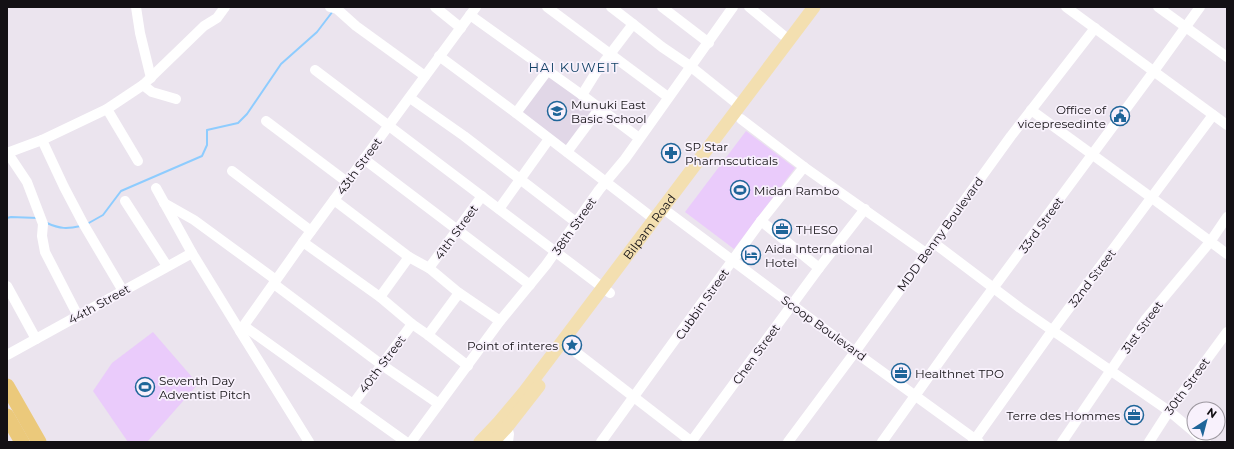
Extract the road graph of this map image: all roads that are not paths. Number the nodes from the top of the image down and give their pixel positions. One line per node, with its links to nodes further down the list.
1 (136, 7): 30 (street)
2 (225, 7): 30 (street)
3 (434, 7): 18 (street)
4 (547, 7): 22 (street)
5 (662, 7): 21 (street)
6 (733, 7): 21 (street, 38th Street)
7 (749, 7): 20 (street)
8 (814, 7): 20 (main road, Bilpam Road)
9 (821, 7): 42 (main road, Bilpam Road)
10 (1066, 7): 19 (street)
11 (1158, 7): 17 (street)
12 (1200, 7): 17 (street, 33rd Street)
13 (334, 8): 29 (street)
14 (617, 9): 16 (street)
15 (473, 11): 18 (street, 43th Street); 27 (street)
16 (634, 24): 22 (street); 25 (street)
17 (1186, 27): 24 (street); 28 (street, 33rd Street)
18 (461, 28): 23 (street, 43th Street)
19 (1095, 28): 28 (street); 39 (street, MDD Benny Boulevard)
20 (789, 40): 36 (main road, Bilpam Road)
21 (709, 42): 25 (street, 38th Street)
22 (611, 54): 32 (street); 33 (street)
23 (439, 56): 29 (street, 43th Street); 40 (street)
24 (1227, 57)
25 (690, 66): 33 (street, 38th Street); 36 (street)
26 (315, 70): 45 (street)
27 (548, 70): 32 (street); 40 (street)
28 (1154, 71): 41 (street); 51 (street, 33rd Street)
29 (425, 76): 34 (street, 43th Street)
30 (151, 78): 31 (street)
31 (143, 85): 35 (street); 37 (street)
32 (582, 95): 38 (street)
33 (668, 97): 46 (street, 38th Street)
34 (410, 98): 45 (street, 43th Street); 56 (street)
35 (176, 100)
36 (740, 106): 69 (main road, Bilpam Road)
37 (107, 109): 48 (street); 53 (street)
38 (599, 109): 46 (street); 50 (street)
39 (1031, 110): 51 (street); 75 (street, MDD Benny Boulevard)
40 (516, 113): 47 (street)
41 (1213, 115): 44 (street); 61 (street, 32nd Street)
42 (741, 119): 54 (street); 67 (main road, Bilpam Road)
43 (266, 121): 57 (street)
44 (1227, 125)
45 (389, 126): 52 (street, 43th Street); 60 (street)
46 (639, 138): 58 (street, 38th Street)
47 (549, 139): 50 (street); 56 (street)
48 (42, 140): 49 (street); 91 (street)
49 (7, 152): 95 (street)
50 (567, 152): 58 (street)
51 (1092, 155): 61 (street); 89 (street, 33rd Street)
52 (364, 159): 57 (street, 43th Street); 72 (street)
53 (138, 161)
54 (804, 167): 66 (street); 70 (street, Cubbin Street)
55 (232, 171): 73 (street)
56 (521, 180): 65 (street); 71 (street)
57 (348, 182): 62 (street, 43th Street)
58 (606, 182): 69 (street); 71 (street, 38th Street)
59 (156, 188): 64 (street)
60 (482, 196): 65 (street); 72 (street, 41th Street)
61 (1152, 198): 76 (street); 99 (street, 32nd Street)
62 (334, 200): 73 (street, 43th Street); 81 (street)
63 (125, 201): 83 (street)
64 (164, 203): 78 (street); 86 (street)
65 (498, 209): 77 (street)
66 (865, 209): 79 (street); 85 (street, Chen Street)
67 (669, 214): 82 (street, Scoop Boulevard); 90 (main road, Bilpam Road)
68 (1227, 217): 76 (street, 31st Street)
69 (654, 219): 90 (main road, Bilpam Road)
70 (761, 221): 82 (street, Cubbin Street); 85 (street)
71 (577, 223): 77 (street, 38th Street)
72 (457, 230): 84 (street, 41th Street); 88 (street)
73 (311, 231): 74 (street, 43th Street)
74 (303, 242): 86 (street, 43th Street); 93 (street)
75 (934, 242): 79 (street, MDD Benny Boulevard); 89 (street)
76 (1210, 242): 80 (street); 108 (street, 31st Street)
77 (556, 252): 88 (street, 38th Street); 90 (street)
78 (192, 253): 83 (street, 44th Street); 98 (street)
79 (926, 253): 104 (street, MDD Benny Boulevard)
80 (1227, 254)
81 (409, 257): 84 (street); 93 (street)
82 (732, 260): 94 (street, Scoop Boulevard); 110 (street, Cubbin Street)
83 (167, 266): 91 (street, 44th Street)
84 (429, 268): 92 (street)
85 (819, 268): 94 (street, Chen Street)
86 (275, 282): 98 (street, 43th Street); 106 (street)
87 (7, 286): 102 (street)
88 (530, 286): 96 (street, 38th Street)
89 (994, 288): 99 (street); 111 (street, 33rd Street)
90 (606, 290): 103 (main road, Bilpam Road); 124 (main road, Bilpam Road)
91 (123, 291): 95 (street, 44th Street)
92 (459, 293): 96 (street); 101 (street)
93 (380, 297): 97 (street)
94 (792, 305): 104 (street, Scoop Boulevard); 128 (street, Chen Street)
95 (78, 316): 102 (street, 44th Street)
96 (500, 321): 107 (street, 38th Street)
97 (412, 324): 101 (street); 106 (street, 40th Street)
98 (242, 328): 112 (street); 121 (street)
99 (1052, 331): 108 (street); 118 (street, 32nd Street)
100 (1227, 332): 114 (street, 30th Street)
101 (428, 335): 107 (street)
102 (36, 339): 105 (street, 44th Street)
103 (568, 346): 110 (street); 117 (main road, Bilpam Road)
104 (855, 352): 111 (street, Scoop Boulevard); 129 (street, MDD Benny Boulevard)
105 (7, 355)
106 (382, 365): 112 (street, 40th Street); 113 (street)
107 (468, 366): 113 (street, 38th Street)
108 (1111, 370): 114 (street); 131 (street, 31st Street)
109 (7, 386): 120 (highway)
110 (634, 396): 127 (street, Cubbin Street); 128 (street)
111 (916, 396): 118 (street, Scoop Boulevard); 130 (street, 33rd Street)
112 (353, 404): 122 (street)
113 (439, 404): 123 (street, 38th Street)
114 (1169, 411): 116 (street); 132 (street, 30th Street)
115 (7, 416): 119 (highway)
116 (1186, 426)
117 (508, 427): 125 (main road, Bilpam Road); 126 (street)
118 (976, 441)
119 (22, 442)
120 (39, 442)
121 (309, 442)
122 (406, 442)
123 (411, 442)
124 (480, 442)
125 (493, 442)
126 (508, 442)
127 (601, 442)
128 (691, 442)
129 (788, 442)
130 (882, 442)
131 (1062, 442)
132 (1149, 442)

